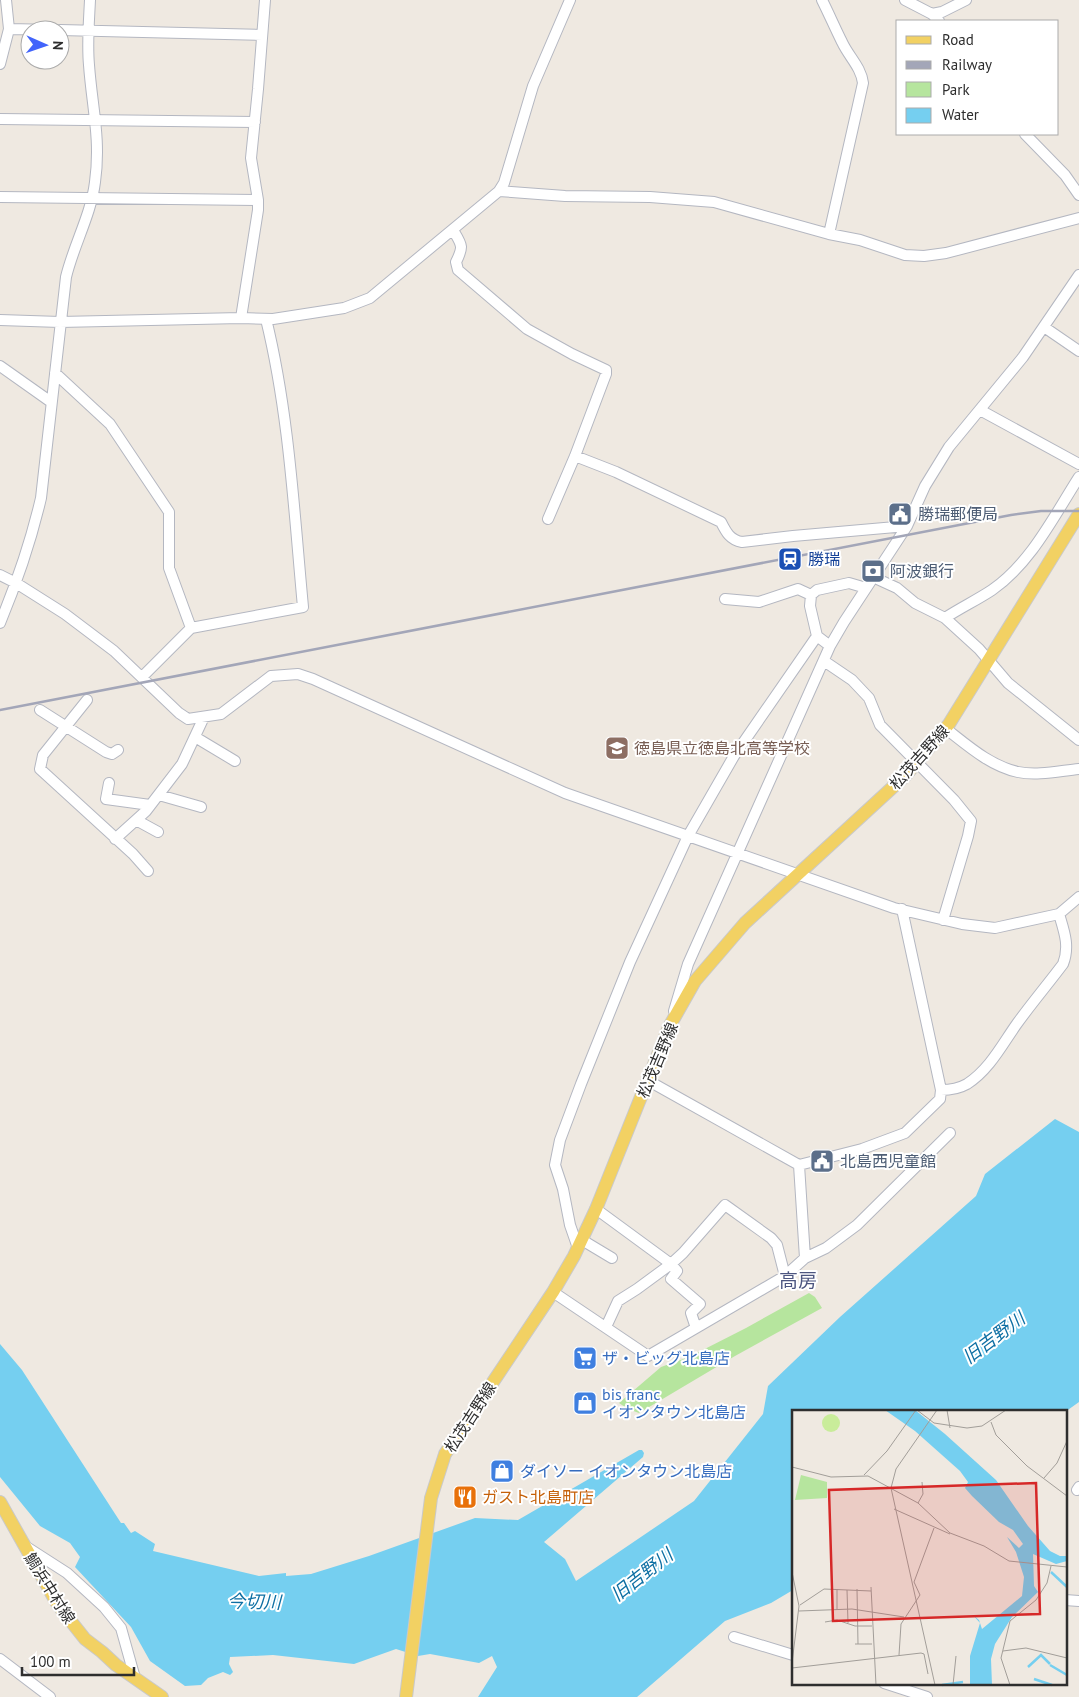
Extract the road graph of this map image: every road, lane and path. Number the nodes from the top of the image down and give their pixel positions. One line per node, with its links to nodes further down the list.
1 (6, 0): 9 (street)
2 (90, 0): 12 (street)
3 (265, 0): 13 (street)
4 (570, 0): 19 (street)
5 (822, 0): 26 (street)
6 (905, 0): 8 (street)
7 (966, 0): 8 (street)
8 (936, 18)
9 (9, 29): 10 (street); 14 (street)
10 (20, 29)
11 (70, 30): 12 (street)
12 (89, 31): 13 (street); 16 (street)
13 (262, 35): 17 (street)
14 (0, 64)
15 (0, 119): 16 (street)
16 (96, 121): 17 (street); 22 (street)
17 (255, 122): 23 (street)
18 (1026, 135): 20 (street)
19 (499, 191): 25 (street); 26 (street)
20 (1079, 195)
21 (0, 197): 22 (street)
22 (92, 199): 23 (street); 31 (street)
23 (258, 200): 28 (street)
24 (1079, 218): 26 (street)
25 (453, 230): 29 (street); 38 (street)
26 (829, 234)
27 (1079, 275): 32 (street)
28 (241, 318): 29 (street); 31 (street)
29 (270, 319): 52 (street)
30 (0, 320): 31 (street)
31 (60, 322): 35 (street)
32 (1044, 327): 33 (street); 37 (street)
33 (1079, 351)
34 (0, 366): 36 (street)
35 (55, 373): 36 (street); 52 (street)
36 (51, 402): 46 (street)
37 (980, 410): 39 (street); 43 (street)
38 (575, 456): 42 (street); 43 (street)
39 (1079, 464)
40 (1079, 477): 50 (street)
41 (1079, 514): 55 (main road, 松茂吉野線)
42 (548, 519)
43 (907, 526): 45 (street)
44 (0, 575): 46 (street)
45 (873, 577): 47 (street); 50 (street)
46 (16, 583): 51 (street); 57 (street)
47 (866, 588): 48 (street); 54 (street)
48 (811, 595): 49 (street); 53 (street)
49 (725, 599)
50 (945, 618): 55 (street)
51 (0, 622)
52 (192, 628): 57 (street)
53 (817, 636): 54 (street); 75 (street)
54 (830, 646): 56 (street)
55 (990, 660): 62 (main road, 松茂吉野線); 64 (street)
56 (824, 661): 67 (street); 77 (street)
57 (142, 677): 60 (street)
58 (87, 700): 61 (street)
59 (40, 710): 61 (street)
60 (204, 717): 63 (street); 75 (street)
61 (65, 727): 65 (street); 76 (street)
62 (946, 728): 67 (main road, 松茂吉野線); 68 (street)
63 (195, 737): 66 (street); 70 (street)
64 (1079, 740)
65 (118, 750)
66 (235, 761)
67 (918, 762): 79 (main road, 松茂吉野線); 83 (street)
68 (1079, 769)
69 (109, 782): 71 (street)
70 (159, 795): 71 (street); 72 (street)
71 (150, 805): 73 (street)
72 (201, 807)
73 (136, 820): 74 (street); 76 (street)
74 (158, 832)
75 (688, 836): 77 (street); 90 (street)
76 (115, 838): 78 (street)
77 (737, 853): 79 (street); 84 (street)
78 (148, 871)
79 (797, 874): 81 (street); 84 (main road, 松茂吉野線)
80 (1079, 897): 82 (street)
81 (902, 909): 83 (street); 86 (street)
82 (1059, 914): 83 (street); 86 (street)
83 (943, 920)
84 (669, 1027): 85 (main road, 松茂吉野線)
85 (647, 1080): 88 (street); 89 (main road, 松茂吉野線)
86 (941, 1090): 88 (street)
87 (950, 1133): 92 (street)
88 (799, 1165): 92 (street)
89 (596, 1209): 90 (main road, 松茂吉野線); 93 (street)
90 (580, 1244): 91 (street); 95 (main road, 松茂吉野線)
91 (612, 1258)
92 (805, 1258): 94 (street)
93 (671, 1264): 94 (street); 96 (street); 97 (street)
94 (785, 1276): 97 (street)
95 (553, 1292): 96 (street); 109 (main road, 松茂吉野線)
96 (606, 1327): 97 (street)
97 (696, 1328)
98 (0, 1502): 99 (main road, 鯛浜中村線)
99 (24, 1546): 105 (main road, 鯛浜中村線); 105 (street)
100 (1066, 1600): 101 (street)
101 (1079, 1601)
102 (734, 1637): 103 (street)
103 (792, 1655)
104 (0, 1658): 107 (street)
105 (135, 1678): 108 (main road, 鯛浜中村線)
106 (887, 1684): 110 (street)
107 (50, 1697)
108 (162, 1697)
109 (406, 1697)
110 (927, 1697)

